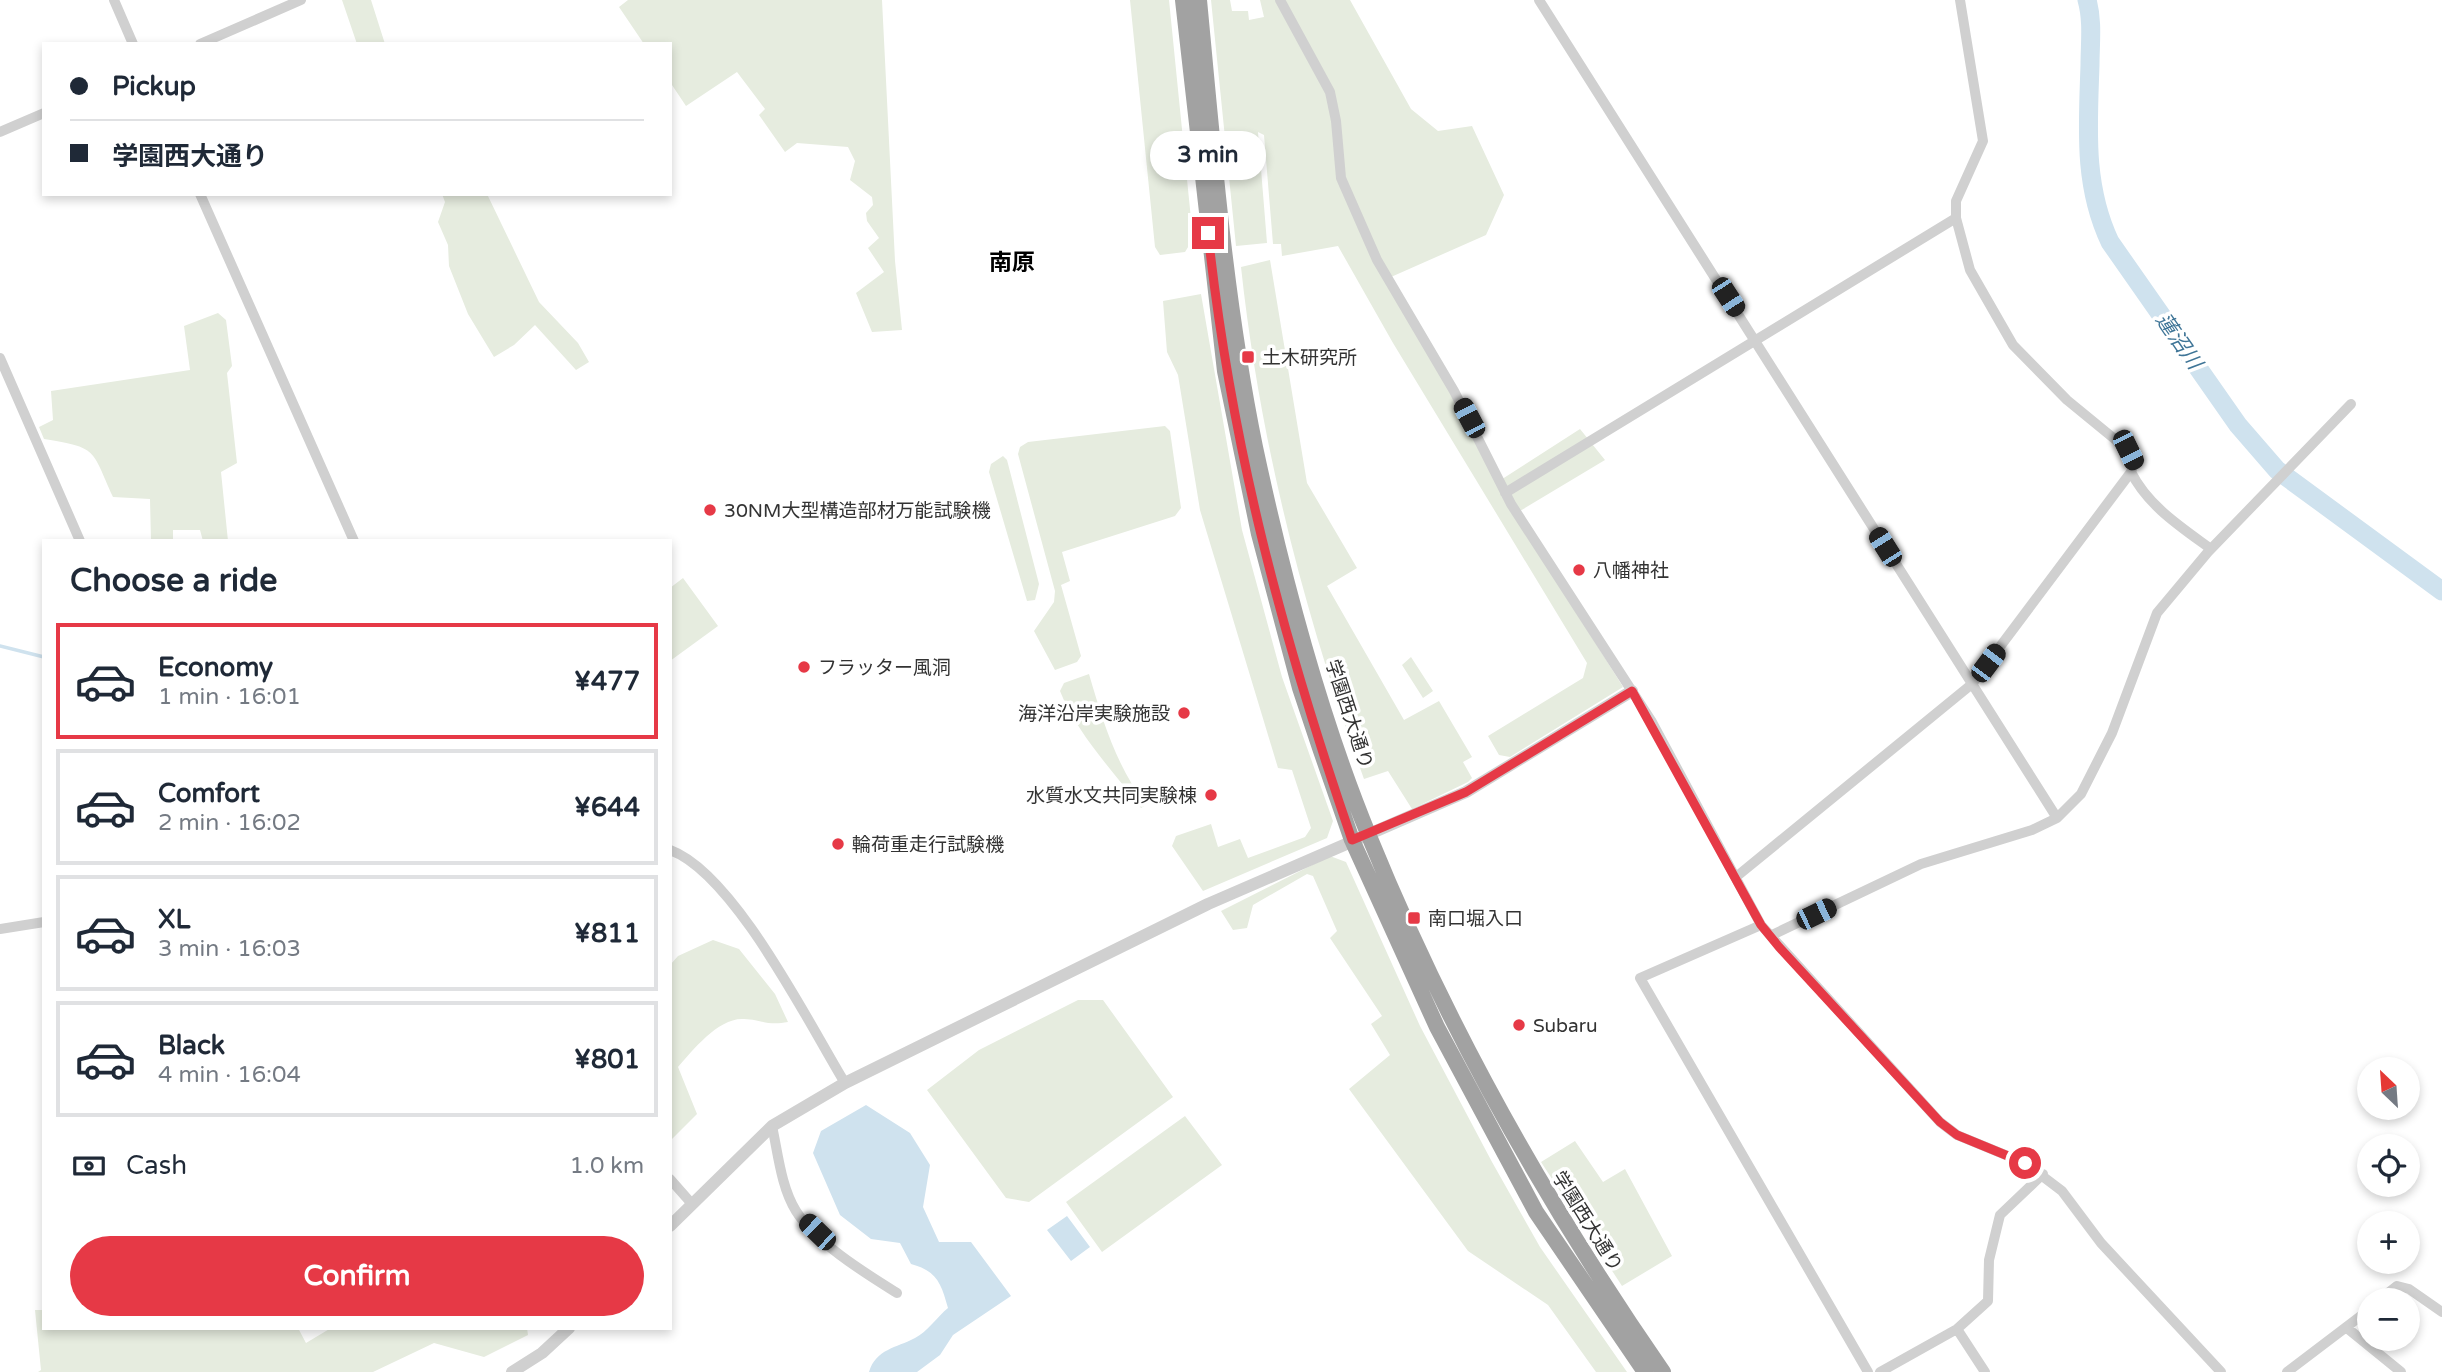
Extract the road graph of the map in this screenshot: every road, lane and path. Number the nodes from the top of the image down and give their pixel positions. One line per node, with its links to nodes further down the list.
1 (114, 0): 8 (street)
2 (301, 0): 9 (street)
3 (1183, 0): 26 (highway, 学園西大通り)
4 (1199, 0): 25 (highway, 学園西大通り)
5 (1280, 0): 18 (street)
6 (1539, 0): 14 (street)
7 (1960, 0): 13 (street)
8 (133, 42)
9 (205, 42)
10 (42, 114): 11 (street)
11 (0, 132)
12 (201, 196): 20 (street)
13 (1956, 218): 14 (street); 17 (street)
14 (1756, 341): 18 (street); 22 (street)
15 (0, 358): 19 (street)
16 (2351, 404): 21 (street)
17 (2132, 472): 21 (street); 22 (street)
18 (1505, 493): 23 (street)
19 (79, 539)
20 (353, 539)
21 (2211, 549): 24 (street)
22 (1972, 684): 24 (street); 28 (street)
23 (1632, 691): 25 (street); 28 (street)
24 (2057, 818): 32 (street)
25 (1367, 833): 26 (street); 34 (highway, 学園西大通り)
26 (1352, 840): 33 (street); 34 (highway, 学園西大通り)
27 (672, 851): 33 (street)
28 (1736, 877): 30 (street)
29 (42, 922): 31 (street)
30 (1761, 925): 32 (street); 50 (street)
31 (0, 929)
32 (1772, 935): 36 (street)
33 (845, 1083): 35 (street)
34 (1496, 1122): 48 (highway, 学園西大通り); 49 (highway, 学園西大通り)
35 (772, 1126): 38 (street); 40 (street)
36 (2043, 1174): 45 (street); 53 (street)
37 (672, 1181): 38 (street)
38 (692, 1204): 39 (street)
39 (672, 1224)
40 (897, 1293)
41 (2420, 1297): 42 (street)
42 (2442, 1312)
43 (2357, 1320): 44 (street)
44 (2347, 1328): 54 (street); 55 (street)
45 (1956, 1329): 51 (street); 52 (street)
46 (567, 1330): 47 (street)
47 (512, 1372)
48 (1645, 1372)
49 (1663, 1372)
50 (1868, 1372)
51 (1880, 1372)
52 (1985, 1372)
53 (2221, 1372)
54 (2287, 1372)
55 (2401, 1372)

